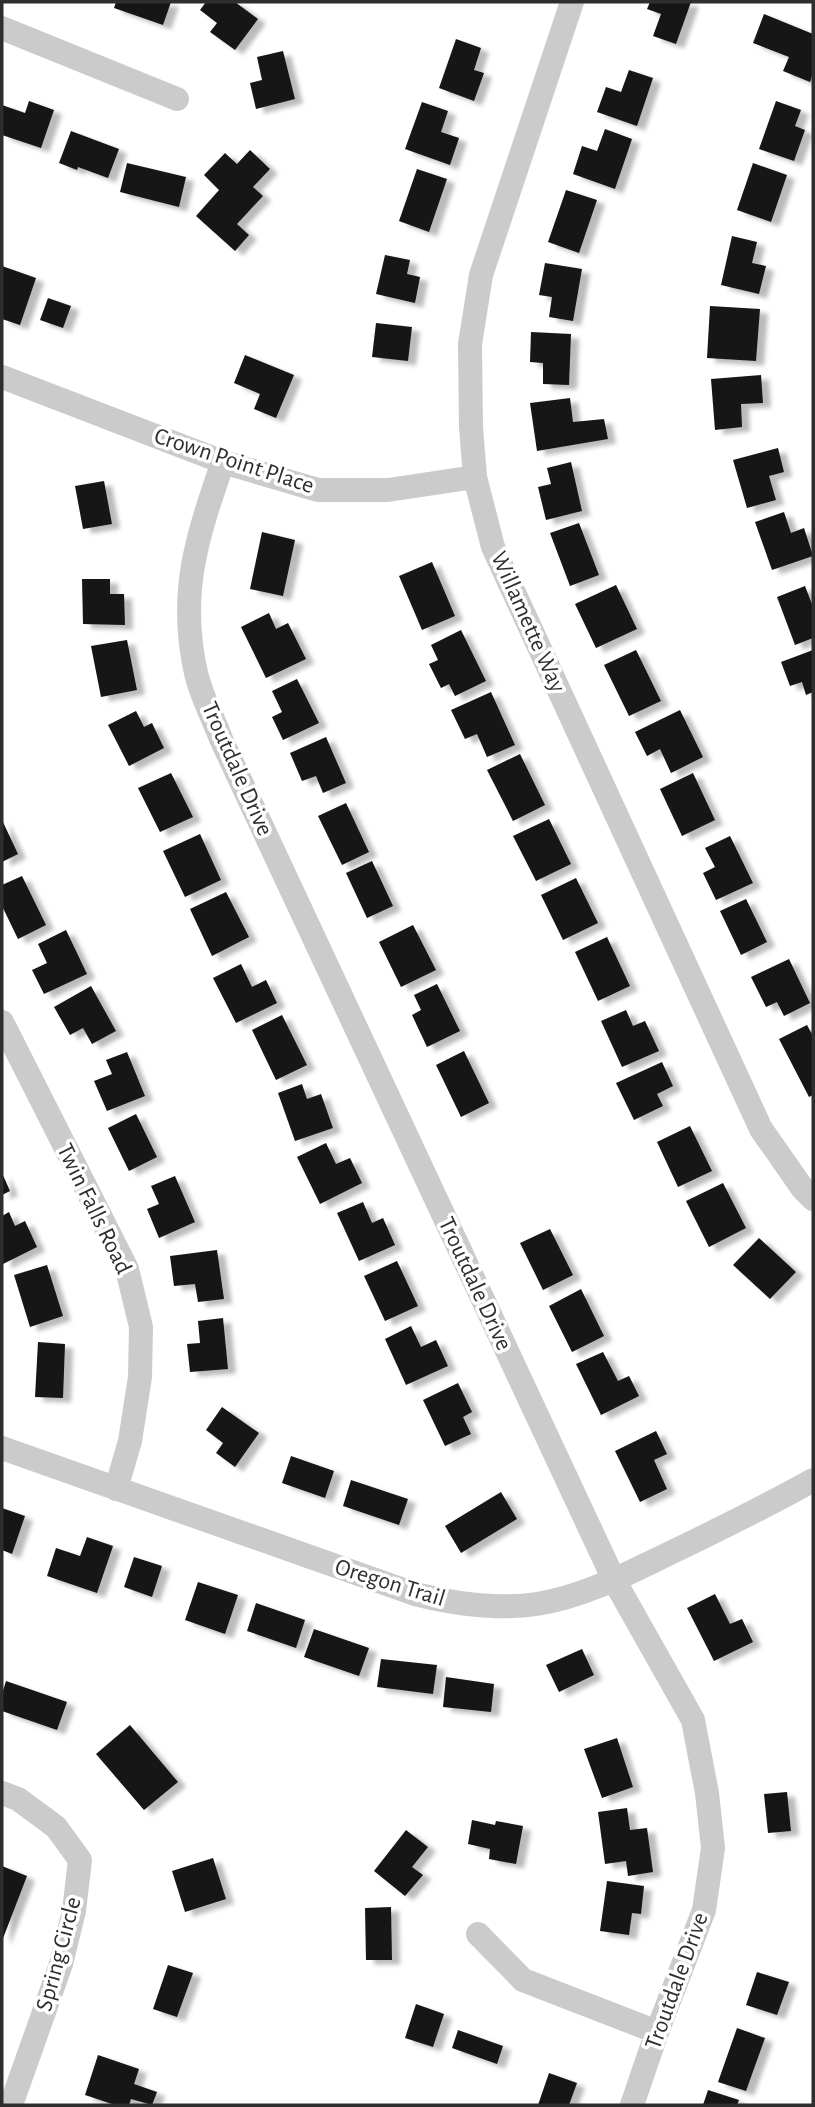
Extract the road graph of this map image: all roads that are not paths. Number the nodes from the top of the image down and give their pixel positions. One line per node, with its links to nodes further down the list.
1 (572, 2): 6 (street, Willamette Way)
2 (2, 28): 3 (street)
3 (177, 99)
4 (2, 377): 5 (street, Crown Point Place)
5 (223, 462): 6 (street, Crown Point Place); 12 (street, Troutdale Drive)
6 (475, 477): 8 (street, Willamette Way)
7 (2, 1022): 11 (street, Twin Falls Road)
8 (813, 1199)
9 (2, 1448): 11 (street, Oregon Trail)
10 (813, 1480): 12 (street, Oregon Trail)
11 (116, 1489): 12 (street, Oregon Trail)
12 (614, 1580): 15 (street, Troutdale Drive)
13 (2, 1793): 16 (street, Spring Circle)
14 (478, 1934): 15 (street)
15 (657, 2032): 17 (street, Troutdale Drive)
16 (11, 2105)
17 (632, 2105)

